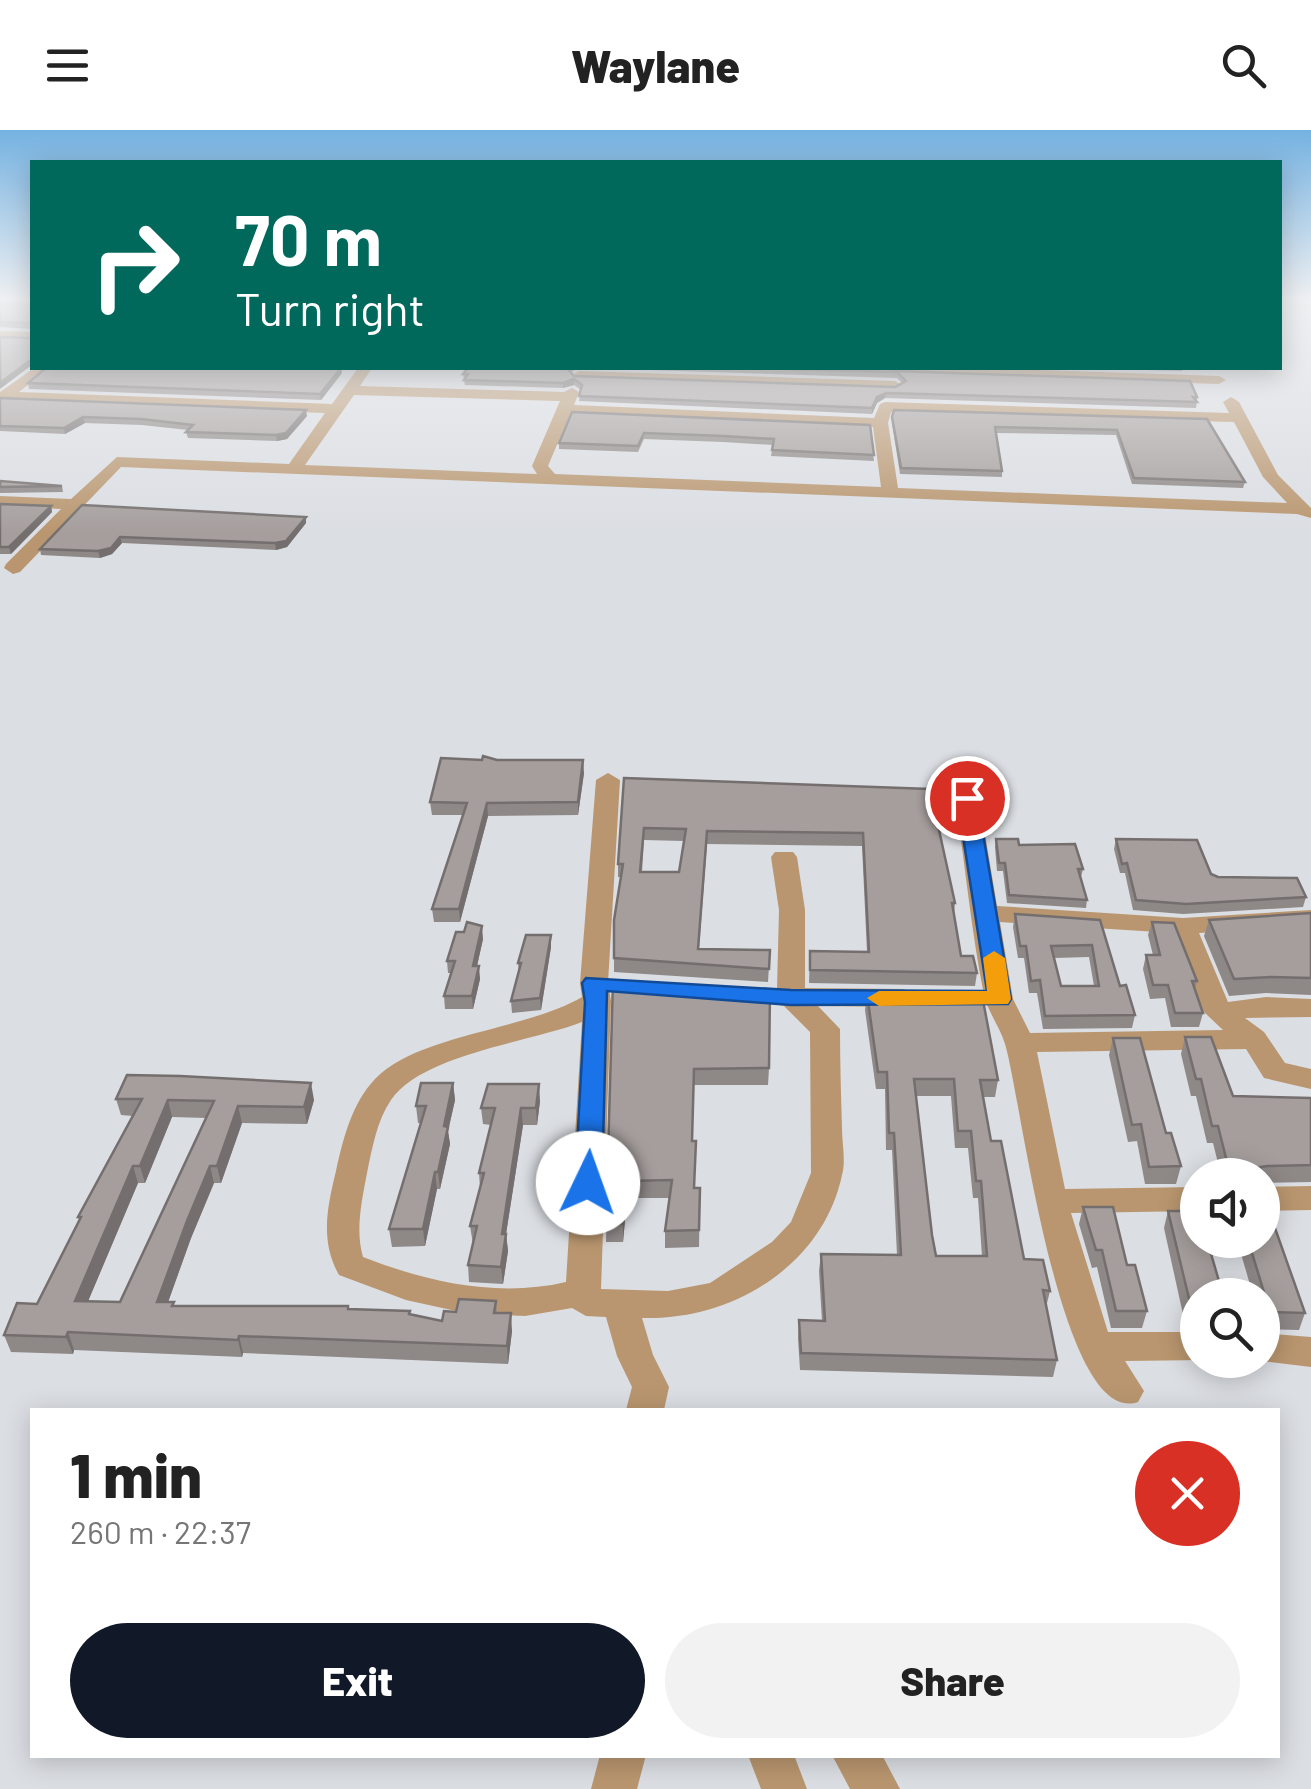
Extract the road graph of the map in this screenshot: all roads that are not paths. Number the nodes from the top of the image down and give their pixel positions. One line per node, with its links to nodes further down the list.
1 (27, 378): 7 (street)
2 (358, 378): 6 (street)
3 (578, 378): 8 (street)
4 (893, 378): 10 (street)
5 (1218, 378): 11 (street)
6 (350, 390): 8 (street); 9 (street)
7 (2, 396): 9 (street)
8 (567, 403): 10 (street); 13 (street)
9 (336, 409): 12 (street)
10 (883, 415): 11 (street); 14 (street)
11 (1240, 418): 17 (street)
12 (294, 469): 13 (street); 16 (street)
13 (550, 479): 14 (street)
14 (890, 494): 17 (street)
15 (0, 501): 16 (street)
16 (76, 504): 18 (street)
17 (1306, 514)
18 (12, 568)
19 (608, 780): 25 (street)
20 (967, 798): 22 (street)
21 (784, 857): 27 (street)
22 (988, 913): 24 (street); 30 (street)
23 (1311, 918): 24 (street)
24 (1183, 926): 32 (street)
25 (602, 990): 40 (street); 40 (street)
26 (752, 994): 27 (street)
27 (791, 998): 28 (street); 41 (street)
28 (924, 998)
29 (962, 998): 30 (street)
30 (1000, 999): 34 (street)
31 (1311, 1008): 32 (street)
32 (1218, 1012): 33 (street)
33 (1254, 1039): 34 (street); 35 (street)
34 (1020, 1043): 39 (street)
35 (1311, 1078)
36 (1280, 1198): 37 (street)
37 (1311, 1198)
38 (1180, 1200): 39 (street)
39 (1051, 1201): 42 (street)
40 (583, 1292): 41 (street)
41 (620, 1304): 47 (street)
42 (1094, 1346): 43 (street); 46 (street)
43 (1180, 1348)
44 (1280, 1349): 45 (street)
45 (1311, 1352)
46 (1125, 1391)
47 (646, 1408)
48 (622, 1758): 51 (street)
49 (771, 1758): 52 (street)
50 (858, 1758): 53 (street)
51 (614, 1789)
52 (784, 1789)
53 (878, 1789)

